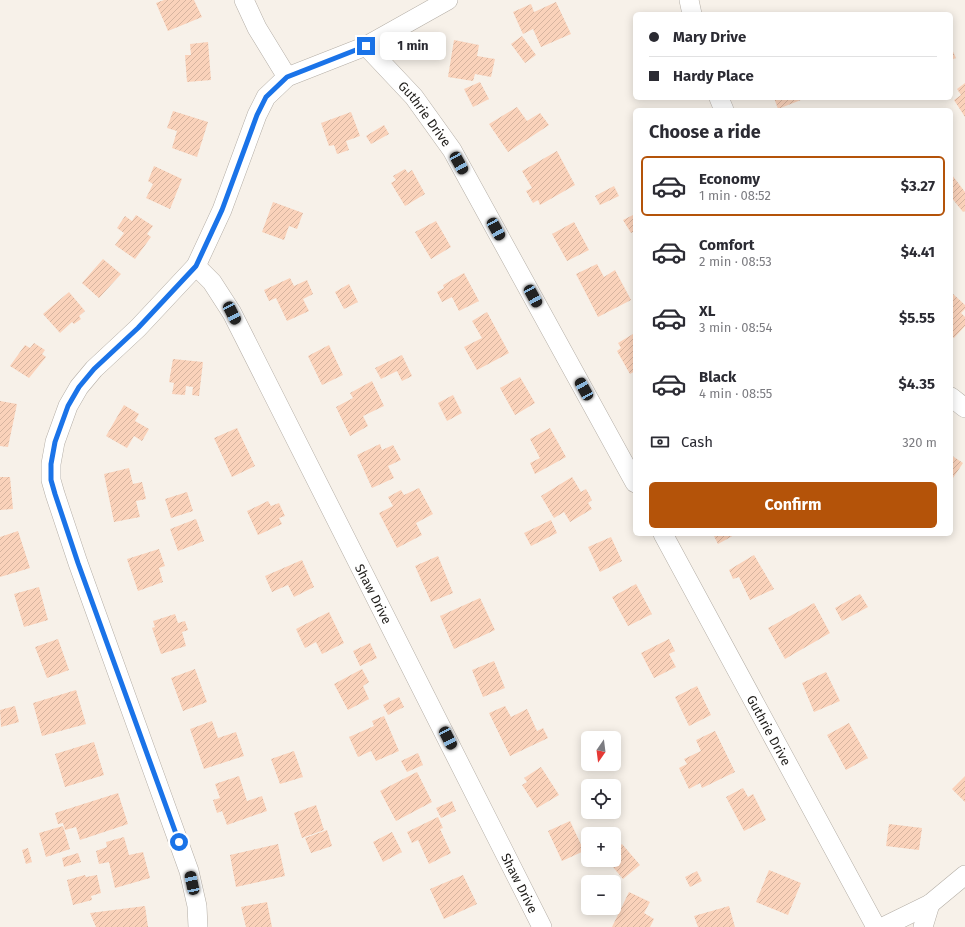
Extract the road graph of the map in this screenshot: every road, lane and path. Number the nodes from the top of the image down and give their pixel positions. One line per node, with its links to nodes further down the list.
1 (244, 0): 6 (street)
2 (448, 0): 5 (street)
3 (689, 0): 4 (street)
4 (692, 12)
5 (366, 46): 6 (street); 10 (street, Guthrie Drive)
6 (287, 77): 7 (street)
7 (196, 266): 14 (street); 15 (street, Shaw Drive)
8 (953, 399): 9 (street)
9 (965, 408)
10 (633, 479)
11 (664, 536): 16 (street, Guthrie Drive)
12 (965, 875): 13 (street)
13 (930, 904): 17 (street); 18 (street)
14 (198, 927)
15 (542, 927)
16 (876, 927)
17 (883, 927)
18 (923, 927)

